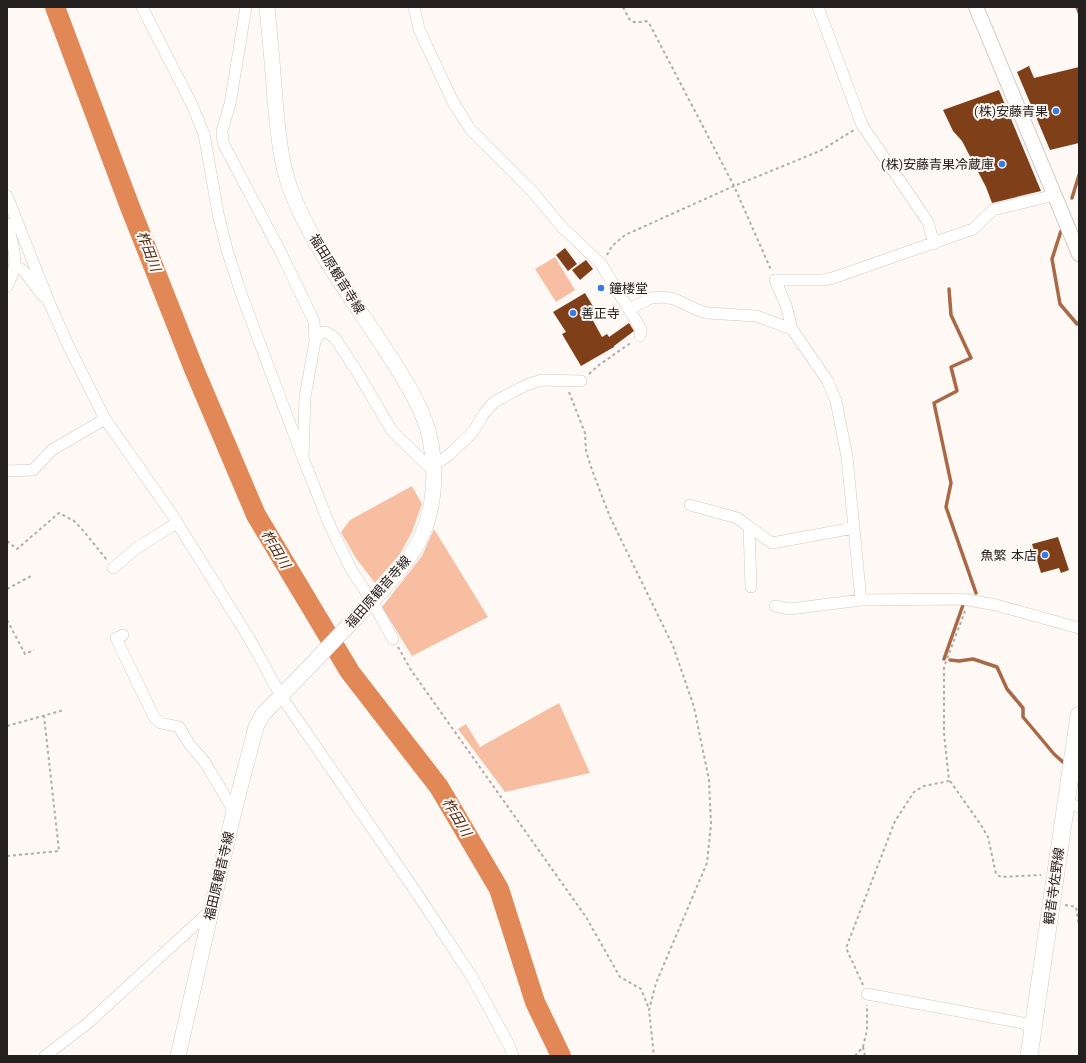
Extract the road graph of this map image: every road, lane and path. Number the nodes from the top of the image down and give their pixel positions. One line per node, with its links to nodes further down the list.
1 (142, 7): 10 (street)
2 (246, 7): 9 (street)
3 (267, 7): 30 (main road, 福田原観音寺線)
4 (414, 7): 17 (street)
5 (623, 7): 11 (path)
6 (818, 7): 8 (street)
7 (976, 7): 12 (street)
8 (862, 125): 11 (path); 15 (street)
9 (222, 131): 10 (street); 25 (street)
10 (204, 134): 29 (street)
11 (734, 186): 17 (path); 19 (path)
12 (1055, 195): 15 (street); 16 (street)
13 (7, 196): 21 (street)
14 (7, 224): 18 (street)
15 (934, 244): 19 (street)
16 (1079, 254)
17 (601, 264): 22 (street)
18 (15, 266): 20 (street); 21 (street)
19 (775, 280): 23 (street)
20 (7, 286)
21 (49, 302): 28 (street)
22 (629, 309): 23 (street); 24 (street)
23 (792, 329): 36 (street)
24 (640, 336): 27 (path)
25 (316, 341): 29 (street); 30 (street)
26 (565, 381): 27 (street); 30 (street); 66 (path)
27 (581, 381)
28 (105, 419): 31 (street); 34 (street)
29 (303, 458): 45 (street)
30 (434, 465): 45 (main road, 福田原観音寺線)
31 (7, 472)
32 (690, 505): 35 (street)
33 (7, 518): 37 (path)
34 (177, 524): 39 (street); 52 (street)
35 (749, 527): 36 (street); 41 (street)
36 (854, 528): 43 (street)
37 (7, 533)
38 (7, 541): 39 (path)
39 (113, 568)
40 (31, 576): 42 (path)
41 (751, 587)
42 (7, 589)
43 (861, 600): 44 (street); 46 (street)
44 (970, 600): 48 (street); 57 (path)
45 (372, 601): 50 (street); 52 (main road, 福田原観音寺線)
46 (775, 606)
47 (7, 620): 51 (path)
48 (1079, 628)
49 (123, 635): 59 (street)
50 (393, 639): 66 (path)
51 (34, 650)
52 (282, 696): 59 (main road, 福田原観音寺線); 71 (street)
53 (64, 710): 55 (path)
54 (1079, 715): 58 (main road, 観音寺佐野線)
55 (44, 716): 56 (path); 60 (path)
56 (7, 726)
57 (949, 781): 61 (path); 65 (path)
58 (1072, 805): 61 (main road, 観音寺佐野線)
59 (234, 811): 63 (main road, 福田原観音寺線)
60 (7, 856)
61 (1056, 872): 67 (main road, 観音寺佐野線)
62 (1064, 905): 64 (path)
63 (212, 910): 69 (street); 70 (main road, 福田原観音寺線)
64 (1079, 926)
65 (866, 994): 67 (street); 68 (path)
66 (649, 1010): 72 (path)
67 (1033, 1025): 75 (main road, 観音寺佐野線)
68 (863, 1047): 73 (path); 74 (path)
69 (45, 1056)
70 (178, 1056)
71 (513, 1056)
72 (654, 1056)
73 (855, 1056)
74 (865, 1056)
75 (1029, 1056)

